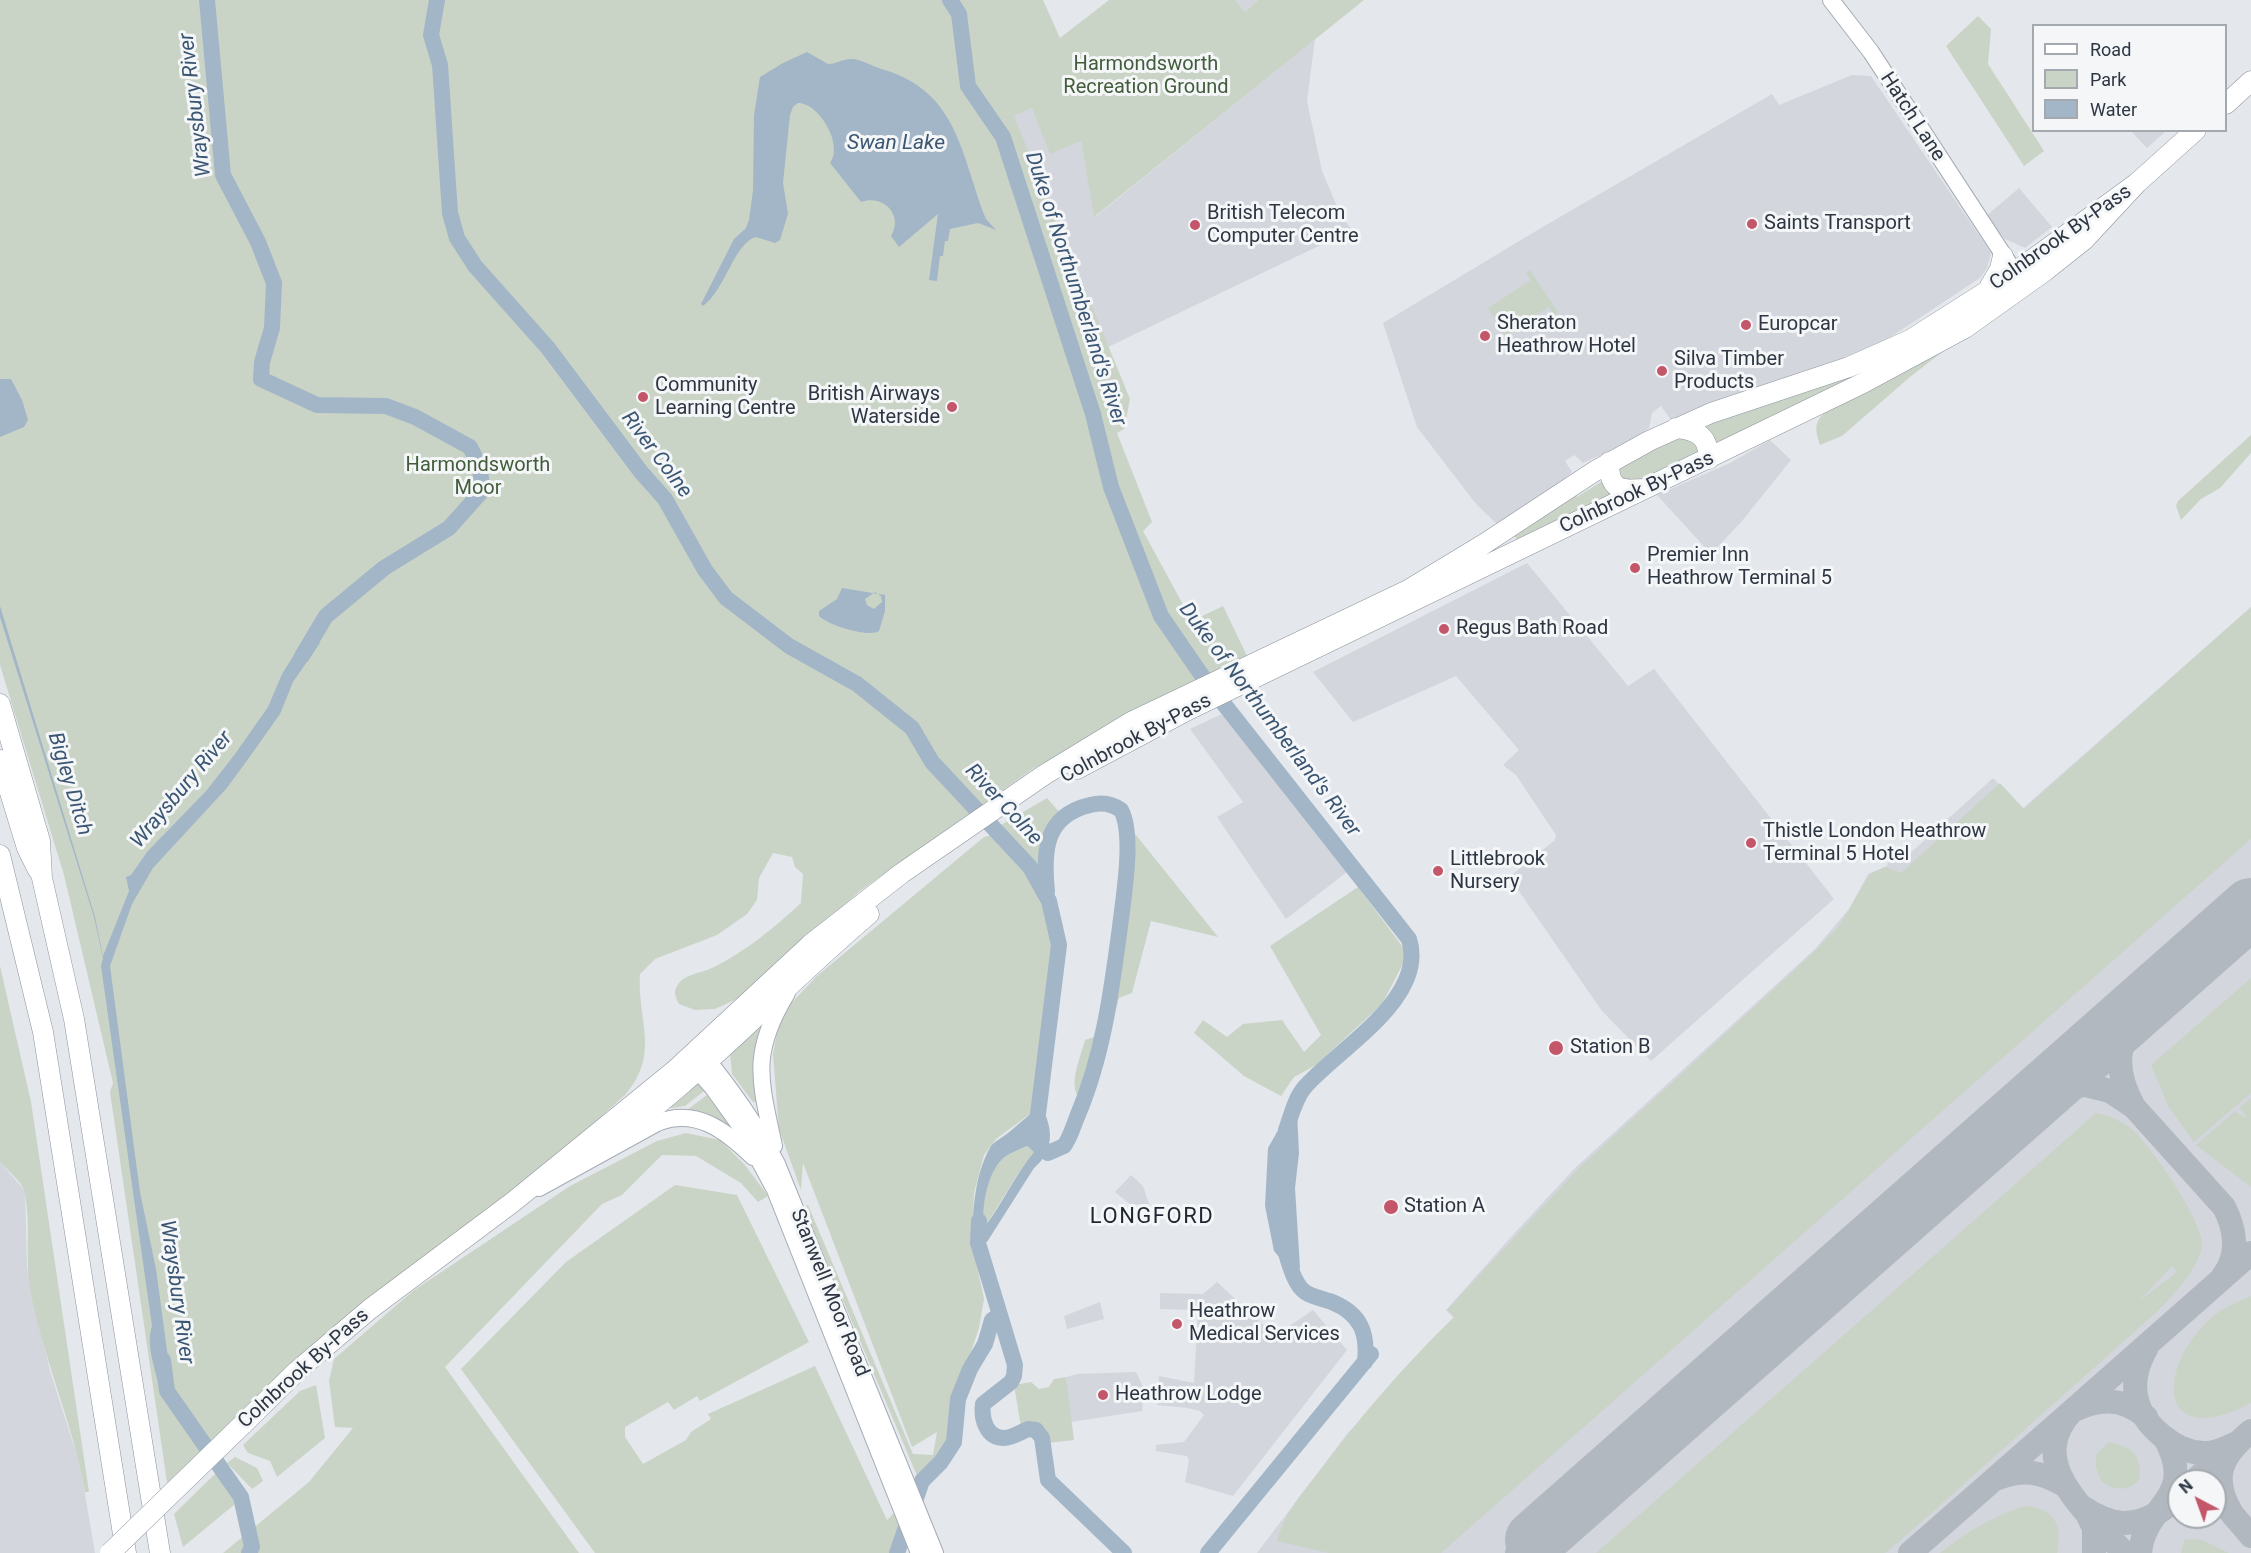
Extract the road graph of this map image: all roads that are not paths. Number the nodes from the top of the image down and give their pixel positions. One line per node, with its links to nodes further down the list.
1 (1831, 0): 5 (main road, Hatch Lane)
2 (2251, 81): 3 (highway)
3 (2227, 103)
4 (2194, 132): 5 (highway, Colnbrook By-Pass)
5 (2020, 272): 6 (highway, Colnbrook By-Pass); 7 (highway, Colnbrook By-Pass)
6 (1676, 428): 7 (highway); 8 (highway, Colnbrook By-Pass)
7 (1709, 459): 9 (highway, Colnbrook By-Pass)
8 (1609, 462): 9 (highway); 10 (highway, Colnbrook By-Pass)
9 (1645, 489): 10 (highway, Colnbrook By-Pass)
10 (1212, 691): 13 (highway, Colnbrook By-Pass)
11 (0, 704): 15 (highway)
12 (0, 760): 15 (highway)
13 (948, 846): 16 (highway, Colnbrook By-Pass); 17 (highway, Colnbrook By-Pass)
14 (0, 855): 22 (highway)
15 (42, 878): 23 (highway)
16 (794, 982): 17 (highway, Colnbrook By-Pass); 18 (main road)
17 (698, 1060): 18 (main road, Stanwell Moor Road); 19 (highway, Colnbrook By-Pass)
18 (771, 1166): 19 (main road); 20 (main road, Stanwell Moor Road); 24 (main road, Stanwell Moor Road)
19 (513, 1202): 21 (highway, Colnbrook By-Pass, bridge)
20 (917, 1548)
21 (110, 1553)
22 (126, 1553)
23 (160, 1553)
24 (935, 1553)

